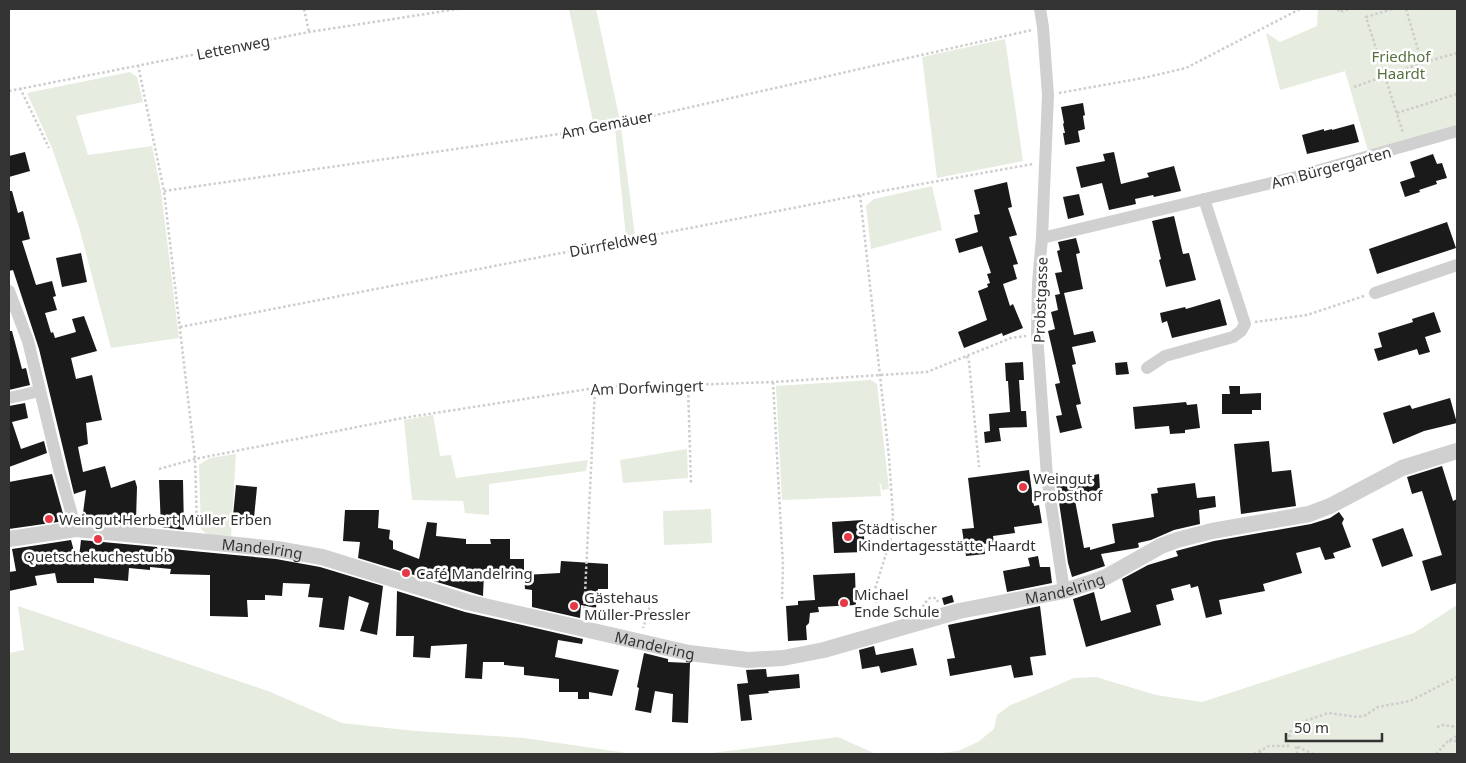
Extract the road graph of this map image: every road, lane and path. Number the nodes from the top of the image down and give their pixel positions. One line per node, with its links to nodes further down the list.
1 (304, 9): 10 (path)
2 (458, 9): 10 (path, Lettenweg)
3 (1040, 9): 9 (street, Probstgasse)
4 (1300, 9): 19 (path)
5 (1338, 9): 6 (path)
6 (1350, 9)
7 (1392, 9): 14 (path)
8 (1406, 9): 12 (path)
9 (1044, 27): 19 (street, Probstgasse); 25 (path, Am Gemäuer)
10 (309, 32): 13 (path, Lettenweg)
11 (1457, 53): 12 (path)
12 (1422, 64): 14 (path)
13 (138, 65): 16 (path, Lettenweg); 25 (path)
14 (1385, 76): 15 (path); 20 (path)
15 (1354, 87)
16 (20, 88): 17 (path, Lettenweg); 23 (path)
17 (9, 91)
18 (1457, 94): 20 (path)
19 (1048, 95): 24 (street, Probstgasse)
20 (1398, 113): 22 (path)
21 (1457, 131): 22 (street, Am Bürgergarten)
22 (1407, 146): 27 (street, Am Bürgergarten)
23 (49, 148)
24 (1046, 162): 26 (path, Dürrfeldweg); 28 (street, Probstgasse)
25 (164, 191): 33 (path)
26 (860, 195): 33 (path, Dürrfeldweg); 37 (path)
27 (1204, 199): 28 (street, Am Bürgergarten); 32 (street)
28 (1042, 238): 34 (street, Probstgasse)
29 (1457, 265): 31 (street)
30 (9, 291): 41 (street)
31 (1375, 293): 32 (path)
32 (1245, 324): 36 (street)
33 (180, 327): 44 (path)
34 (1037, 334): 35 (path, Am Dorfwingert); 51 (street, Probstgasse)
35 (967, 356): 37 (path, Am Dorfwingert); 45 (path)
36 (1147, 368)
37 (879, 376): 38 (path, Am Dorfwingert); 55 (path)
38 (773, 382): 39 (path, Am Dorfwingert); 53 (path)
39 (688, 385): 40 (path, Am Dorfwingert); 47 (path)
40 (595, 388): 44 (path, Am Dorfwingert); 54 (path)
41 (40, 391): 42 (street); 48 (street)
42 (9, 398)
43 (1457, 451): 51 (street, Mandelring)
44 (195, 459): 46 (path, Am Dorfwingert); 50 (path)
45 (979, 467)
46 (159, 468)
47 (691, 484)
48 (76, 529): 49 (street, Mandelring); 50 (street, Mandelring)
49 (9, 539)
50 (198, 540): 54 (street, Mandelring)
51 (1064, 591): 55 (street, Mandelring)
52 (640, 599): 56 (path)
53 (782, 599)
54 (583, 628): 56 (street, Mandelring)
55 (879, 634): 56 (street, Mandelring)
56 (638, 642)
57 (1457, 677): 63 (path)
58 (1437, 727): 59 (path)
59 (1457, 727)
60 (1457, 736): 61 (path)
61 (1448, 741): 62 (path); 68 (path)
62 (1457, 741)
63 (1259, 752): 64 (path); 65 (path)
64 (1254, 754)
65 (1265, 754)
66 (1297, 754): 67 (path)
67 (1313, 754)
68 (1436, 754)

